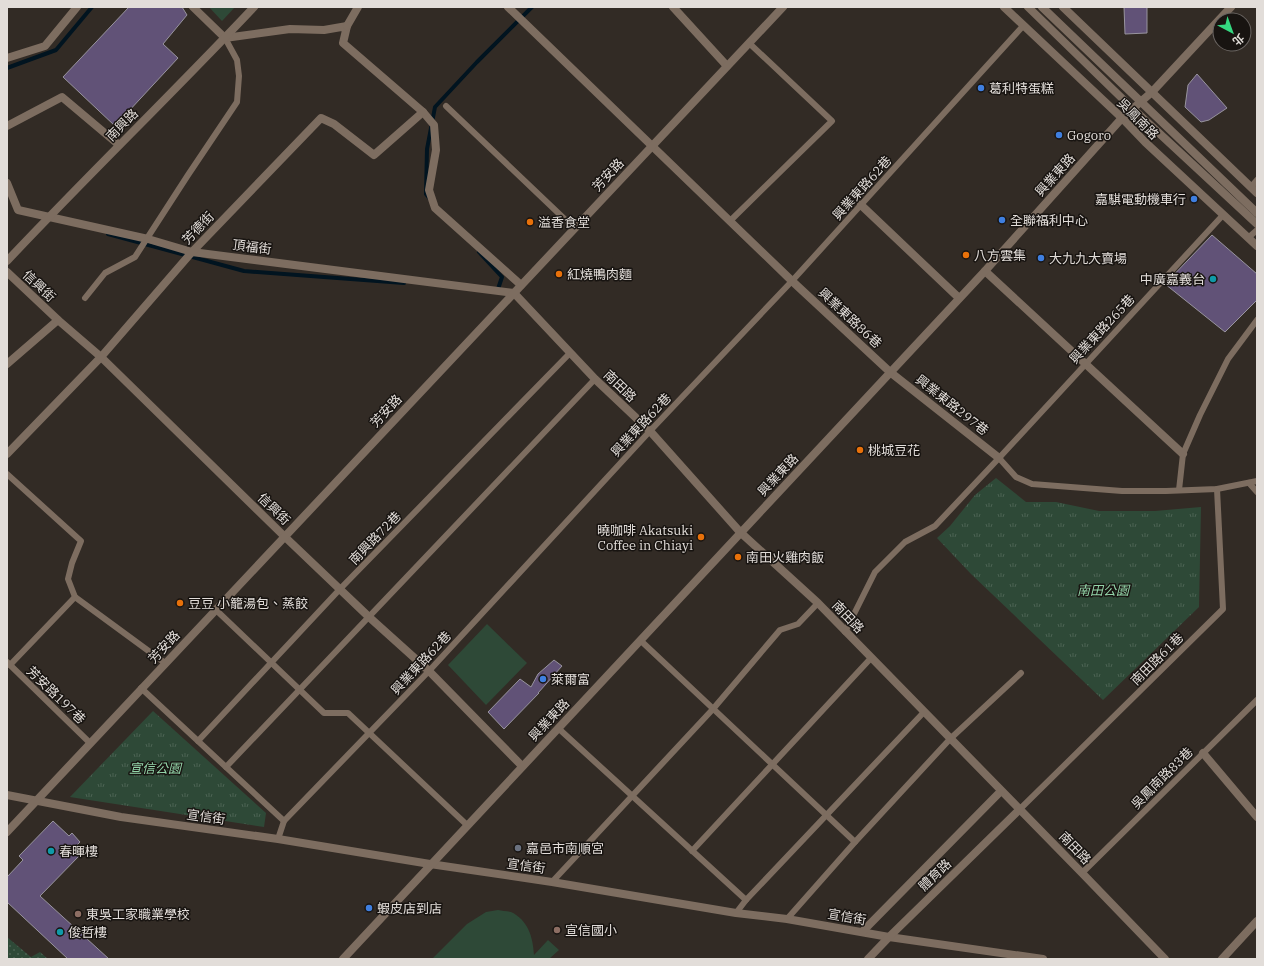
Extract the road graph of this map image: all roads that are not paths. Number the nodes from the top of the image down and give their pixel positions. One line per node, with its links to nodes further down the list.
1 (77, 7): 17 (street)
2 (193, 7): 15 (street)
3 (254, 7): 15 (street, 南興路)
4 (358, 7): 13 (street)
5 (508, 7): 27 (street, 興業東路86巷)
6 (673, 7): 18 (street)
7 (783, 7): 16 (street, 芳安路)
8 (1004, 7): 14 (street, 吳鳳南路)
9 (1028, 7): 22 (street, 吳鳳南路)
10 (1042, 7): 20 (street, 吳鳳南路)
11 (1064, 7): 19 (street)
12 (1231, 7): 19 (street, 興業東路)
13 (347, 26): 15 (street); 23 (street)
14 (1023, 26): 24 (street, 吳鳳南路); 32 (lane, 興業東路62巷)
15 (225, 38): 26 (street, 南興路); 40 (lane)
16 (749, 43): 18 (street, 芳安路); 36 (lane)
17 (7, 58)
18 (727, 66): 27 (street, 芳安路)
19 (1152, 92): 20 (street, 興業東路); 30 (street)
20 (1140, 102): 22 (street, 興業東路); 33 (street, 吳鳳南路)
21 (446, 106): 38 (lane)
22 (1132, 108): 24 (street, 興業東路); 37 (street, 吳鳳南路)
23 (423, 112): 43 (street, 芳德街); 48 (street)
24 (1122, 118): 34 (street, 吳鳳南路); 45 (street, 興業東路)
25 (7, 126): 26 (street)
26 (119, 145): 35 (street, 南興路)
27 (652, 146): 36 (street, 興業東路86巷); 38 (street, 芳安路)
28 (1257, 180): 30 (lane)
29 (7, 183): 35 (street, 頂福街)
30 (1251, 187): 31 (street)
31 (1257, 193)
32 (862, 205): 47 (lane, 興業東路62巷); 51 (street)
33 (1257, 214)
34 (1223, 215): 41 (street, 吳鳳南路); 57 (lane, 興業東路265巷)
35 (48, 217): 40 (street, 頂福街); 44 (street, 南興路)
36 (730, 221): 47 (street, 興業東路86巷)
37 (1257, 224)
38 (574, 228): 48 (street, 芳安路)
39 (1257, 230): 41 (lane)
40 (148, 238): 43 (street, 頂福街); 50 (lane)
41 (1248, 238): 42 (street, 吳鳳南路)
42 (1257, 246)
43 (192, 252): 49 (street, 頂福街); 55 (street, 芳德街)
44 (7, 261)
45 (985, 271): 51 (street, 興業東路); 57 (street)
46 (7, 272): 52 (street, 信興街)
47 (792, 281): 58 (street, 興業東路86巷); 60 (lane, 興業東路62巷)
48 (520, 285): 49 (street, 芳安路)
49 (514, 292): 54 (street, 南田路); 71 (street, 芳安路)
50 (85, 298)
51 (960, 298): 58 (street, 興業東路)
52 (58, 320): 55 (street, 信興街); 56 (street)
53 (1257, 320): 62 (lane)
54 (570, 353): 59 (street, 南田路); 72 (lane, 南興路72巷)
55 (101, 357): 61 (street, 芳德街); 71 (street, 信興街)
56 (7, 364)
57 (1084, 364): 62 (street); 63 (lane, 興業東路265巷)
58 (890, 372): 63 (street, 興業東路297巷); 70 (street, 興業東路)
59 (595, 379): 60 (street, 南田路); 76 (lane)
60 (650, 431): 70 (street, 南田路); 83 (lane, 興業東路62巷)
61 (7, 454)
62 (1183, 454): 68 (lane)
63 (999, 458): 68 (lane); 77 (lane, 興業東路265巷)
64 (7, 474): 73 (lane)
65 (1257, 481): 66 (lane)
66 (1249, 482): 67 (lane); 69 (lane)
67 (1217, 489): 68 (lane); 103 (lane, 南田路61巷)
68 (1179, 490)
69 (1257, 492)
70 (740, 532): 74 (street, 南田路); 78 (street, 興業東路)
71 (284, 536): 72 (street, 信興街); 75 (street, 芳安路)
72 (340, 589): 76 (street, 信興街); 80 (lane, 南興路72巷)
73 (75, 597): 81 (lane); 82 (lane)
74 (818, 603): 77 (street, 南田路); 88 (lane)
75 (216, 609): 80 (lane); 82 (street, 芳安路)
76 (369, 617): 83 (street, 信興街); 86 (lane)
77 (845, 632): 79 (street, 南田路)
78 (640, 640): 88 (lane); 90 (street, 興業東路)
79 (871, 658): 89 (street, 南田路); 96 (lane)
80 (271, 662): 86 (lane); 93 (lane, 南興路72巷)
81 (8, 663): 94 (lane, 芳安路197巷)
82 (165, 663): 85 (street, 芳安路)
83 (429, 671): 91 (lane, 興業東路62巷); 97 (street, 信興街)
84 (1021, 673): 92 (lane)
85 (141, 688): 93 (lane); 94 (street, 芳安路)
86 (299, 690): 91 (lane); 98 (lane)
87 (1257, 700): 95 (lane, 吳鳳南路83巷)
88 (714, 710): 96 (lane); 101 (lane)
89 (924, 712): 92 (street, 南田路); 104 (lane)
90 (558, 728): 97 (street, 興業東路); 101 (lane)
91 (369, 733): 106 (lane, 興業東路62巷); 107 (lane)
92 (950, 740): 99 (street, 南田路); 110 (lane)
93 (198, 741): 98 (lane)
94 (90, 743): 102 (street, 芳安路)
95 (1203, 753): 105 (street); 113 (lane, 吳鳳南路83巷)
96 (772, 764): 104 (lane); 111 (lane)
97 (522, 766): 107 (street, 興業東路)
98 (226, 767): 106 (lane)
99 (1001, 791): 103 (street, 南田路); 119 (street)
100 (7, 795): 102 (street, 宣信街)
101 (633, 795): 111 (lane); 114 (lane)
102 (36, 800): 108 (street, 芳安路); 109 (street, 宣信街)
103 (1020, 809): 113 (street, 南田路); 120 (street, 體育路)
104 (826, 815): 110 (lane); 115 (lane)
105 (1257, 817)
106 (284, 821): 109 (lane, 興業東路62巷)
107 (467, 825): 112 (street, 興業東路)
108 (7, 832)
109 (278, 839): 112 (street, 宣信街)
110 (855, 842): 117 (lane)
111 (692, 851): 115 (lane)
112 (430, 864): 114 (street, 宣信街); 121 (street, 興業東路)
113 (1082, 873): 124 (street, 南田路)
114 (552, 882): 116 (street, 宣信街)
115 (746, 900): 116 (lane)
116 (736, 913): 117 (street, 宣信街)
117 (787, 919): 119 (street, 宣信街)
118 (1257, 921): 125 (street)
119 (863, 931): 120 (street, 宣信街)
120 (889, 937): 122 (street, 體育路); 123 (street, 宣信街)
121 (343, 959)
122 (868, 959)
123 (1043, 959)
124 (1165, 959)
125 (1222, 959)

